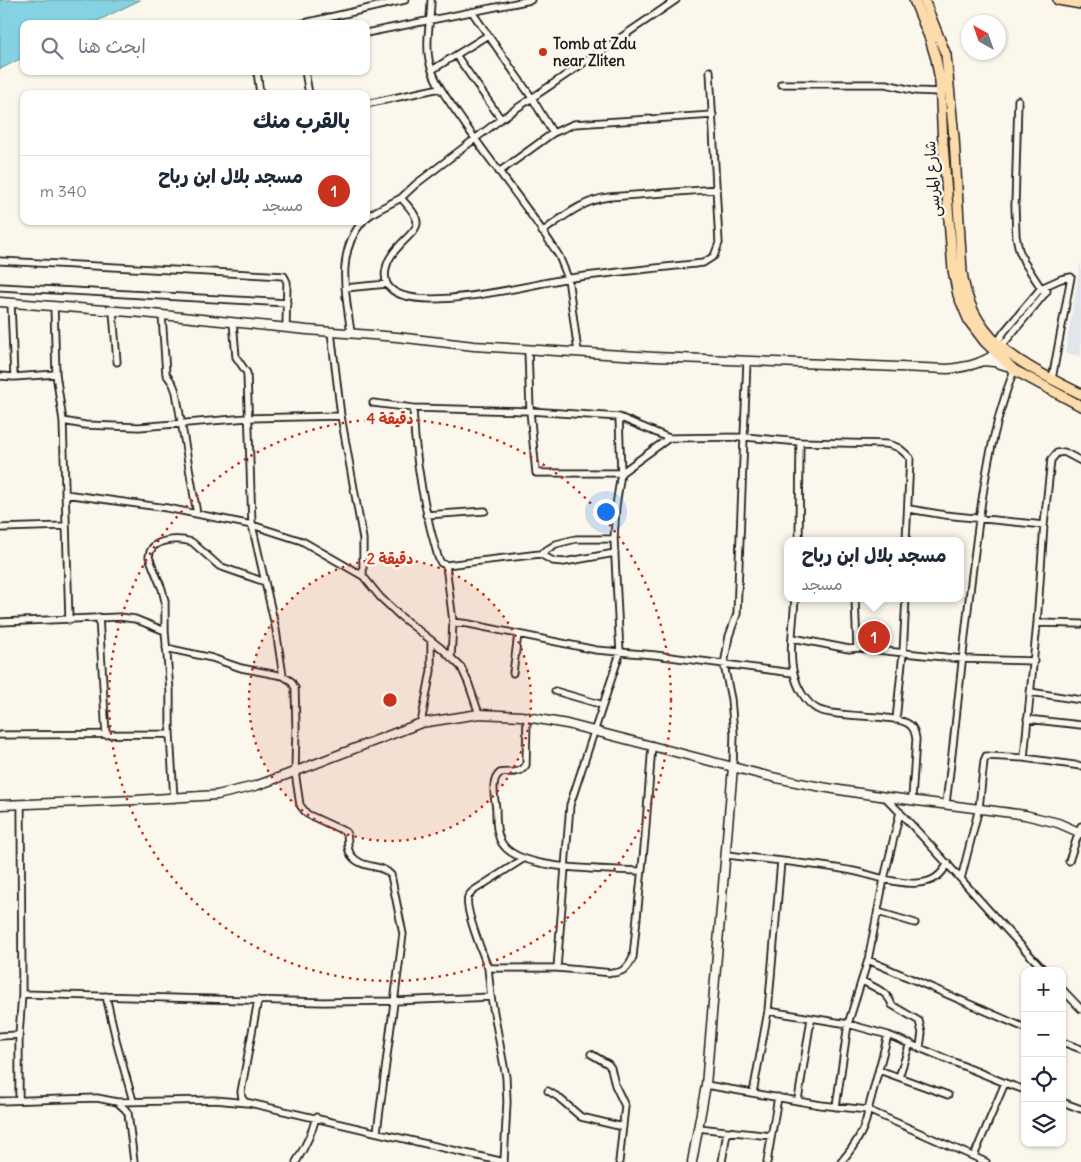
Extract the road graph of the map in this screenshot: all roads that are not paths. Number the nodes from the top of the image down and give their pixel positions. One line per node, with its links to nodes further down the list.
1 (405, 0): 9 (street)
2 (431, 0): 10 (street)
3 (531, 0): 8 (street)
4 (676, 0): 23 (street)
5 (916, 0): 22 (main road, شارع المرسى); 54 (main road, شارع المرسى)
6 (1058, 0): 7 (main road)
7 (1081, 4)
8 (472, 12): 10 (street); 12 (street)
9 (318, 20)
10 (428, 21): 11 (street); 14 (street)
11 (370, 32)
12 (488, 35): 13 (street); 23 (street)
13 (456, 55): 14 (street); 27 (street)
14 (432, 70): 19 (street)
15 (710, 71): 26 (street)
16 (258, 75): 20 (street)
17 (306, 75): 21 (street)
18 (781, 84): 22 (street)
19 (440, 88): 25 (street); 29 (street)
20 (260, 90)
21 (308, 90)
22 (940, 92): 54 (main road, شارع المرسى)
23 (532, 98): 27 (street); 28 (street)
24 (1018, 100): 42 (street)
25 (370, 103)
26 (713, 114): 28 (street); 31 (street)
27 (501, 119): 29 (street)
28 (553, 133): 30 (street)
29 (475, 140): 30 (street); 32 (street)
30 (499, 172): 35 (street)
31 (717, 189): 35 (street); 37 (street)
32 (401, 198): 33 (street); 39 (street)
33 (370, 215)
34 (360, 225): 41 (street)
35 (542, 232): 37 (street)
36 (0, 261): 45 (street)
37 (568, 278): 39 (street); 56 (street)
38 (1053, 283): 42 (street); 43 (street); 64 (street)
39 (387, 284): 41 (street)
40 (0, 287): 45 (street)
41 (345, 288): 53 (street)
42 (1041, 288): 43 (street); 54 (street)
43 (1045, 294): 54 (street)
44 (0, 302): 46 (street)
45 (287, 302): 51 (street)
46 (11, 303): 47 (street); 63 (street)
47 (54, 306): 48 (street); 61 (street)
48 (113, 311): 49 (street); 59 (street)
49 (162, 315): 50 (street); 74 (street)
50 (233, 322): 51 (street); 72 (street)
51 (286, 327): 52 (street)
52 (331, 332): 53 (street); 70 (street)
53 (351, 333): 55 (street)
54 (996, 348): 58 (street); 60 (main road); 64 (main road)
55 (528, 349): 56 (street); 69 (street)
56 (578, 352): 57 (street)
57 (747, 361): 58 (street); 75 (street)
58 (982, 361): 60 (street)
59 (117, 362)
60 (1012, 369): 67 (main road); 85 (street)
61 (56, 374): 63 (street); 73 (street)
62 (0, 376): 63 (street)
63 (14, 377)
64 (1052, 379): 65 (main road)
65 (1081, 394)
66 (373, 403): 68 (street)
67 (1081, 406)
68 (413, 408): 69 (street); 84 (street)
69 (530, 411): 71 (street); 79 (street)
70 (341, 416): 72 (street); 96 (street)
71 (619, 417): 76 (street); 79 (street)
72 (247, 418): 74 (street); 86 (street)
73 (63, 421): 74 (street); 80 (street)
74 (182, 423): 83 (street)
75 (745, 437): 76 (street); 77 (street); 118 (street)
76 (669, 438): 79 (street)
77 (800, 442): 81 (street); 90 (street)
78 (1081, 461): 87 (street)
79 (621, 473): 92 (street)
80 (65, 494): 83 (street); 88 (street)
81 (909, 509): 85 (street); 91 (street)
82 (485, 511): 84 (street)
83 (197, 514): 86 (street)
84 (426, 515): 95 (street)
85 (979, 519): 87 (street); 116 (street)
86 (252, 524): 96 (street); 97 (street)
87 (1044, 525): 105 (street)
88 (65, 526): 89 (street); 102 (street)
89 (0, 528)
90 (799, 537)
91 (906, 537)
92 (614, 539): 93 (street); 94 (street)
93 (614, 553): 94 (street); 113 (street)
94 (540, 554): 95 (street)
95 (446, 565): 104 (street)
96 (363, 576): 110 (street)
97 (265, 582): 107 (street); 121 (street)
98 (795, 602): 109 (street)
99 (855, 602): 112 (street)
100 (906, 602): 114 (street)
101 (99, 617): 102 (street); 107 (street); 135 (street)
102 (69, 620): 103 (street)
103 (0, 622)
104 (453, 622): 108 (street); 115 (street)
105 (1037, 623): 106 (street); 117 (street)
106 (1081, 624)
107 (165, 631): 111 (street)
108 (518, 634): 113 (street); 119 (street)
109 (793, 638): 112 (street); 120 (street)
110 (431, 640): 115 (street); 130 (street)
111 (166, 648): 121 (street); 133 (street)
112 (857, 648): 114 (street)
113 (620, 653): 118 (street); 125 (street)
114 (903, 653): 116 (street); 129 (street)
115 (451, 658): 126 (street)
116 (963, 659): 117 (street); 144 (street)
117 (1034, 661): 123 (street)
118 (724, 665): 120 (street); 138 (street)
119 (513, 673)
120 (793, 673): 129 (street)
121 (283, 676): 140 (street)
122 (555, 691): 125 (street)
123 (1030, 692): 124 (street); 128 (street)
124 (1081, 700)
125 (603, 705): 132 (street)
126 (480, 714): 127 (street); 130 (street)
127 (527, 717): 132 (street); 151 (street)
128 (1027, 719): 131 (street); 137 (street)
129 (896, 720): 143 (street)
130 (421, 723): 140 (street)
131 (1081, 725)
132 (594, 731): 136 (street); 155 (street)
133 (170, 734): 135 (street); 142 (street)
134 (0, 735): 135 (street)
135 (106, 735)
136 (652, 745): 138 (street); 156 (street)
137 (1024, 758): 139 (street); 147 (street)
138 (733, 766): 141 (street); 150 (street)
139 (1081, 766)
140 (295, 772): 142 (street); 171 (street)
141 (884, 796): 143 (street); 148 (street)
142 (174, 799): 145 (street)
143 (912, 799): 144 (street)
144 (946, 803): 147 (street)
145 (21, 804): 146 (street); 167 (street)
146 (0, 805)
147 (980, 808): 149 (street); 158 (street)
148 (900, 812): 154 (street); 157 (street)
149 (1081, 830): 153 (street)
150 (727, 855): 152 (street); 188 (street)
151 (522, 859): 155 (street); 163 (street)
152 (781, 861): 157 (street); 173 (street)
153 (1069, 861)
154 (948, 863): 157 (street); 158 (street)
155 (565, 866): 156 (street); 164 (street)
156 (640, 871): 164 (street)
157 (884, 879): 159 (street)
158 (961, 879): 162 (street)
159 (878, 912): 160 (street); 161 (street)
160 (915, 923)
161 (868, 960): 165 (street); 176 (street)
162 (1041, 967)
163 (488, 968): 164 (street); 169 (street)
164 (556, 968)
165 (862, 981): 175 (street); 182 (street)
166 (1066, 993): 172 (street)
167 (22, 994): 168 (street); 177 (street)
168 (106, 996): 170 (street); 197 (street)
169 (491, 997): 171 (street); 213 (street)
170 (258, 1000): 171 (street); 199 (street)
171 (394, 1001): 207 (street)
172 (1081, 1010)
173 (768, 1011): 174 (street); 191 (street)
174 (811, 1019): 175 (street); 195 (street)
175 (848, 1024): 178 (street); 201 (street)
176 (1021, 1026)
177 (20, 1035): 179 (street); 194 (street)
178 (888, 1035): 181 (street); 185 (street)
179 (0, 1036)
180 (1066, 1043): 183 (street)
181 (910, 1044): 182 (street); 186 (street)
182 (920, 1047): 187 (street)
183 (1081, 1049)
184 (591, 1054): 205 (street)
185 (879, 1070): 186 (street); 203 (street)
186 (899, 1076): 192 (street)
187 (1005, 1083): 189 (street); 210 (street)
188 (706, 1085): 191 (street); 206 (street)
189 (1021, 1089)
190 (548, 1091): 205 (street)
191 (754, 1093): 193 (street)
192 (948, 1096)
193 (778, 1097): 195 (street); 209 (street)
194 (19, 1100): 196 (street); 198 (street)
195 (798, 1100): 201 (street)
196 (0, 1101)
197 (133, 1101): 198 (street); 199 (street)
198 (117, 1102): 211 (street)
199 (247, 1103): 204 (street)
200 (1066, 1103): 202 (street)
201 (836, 1107): 203 (street)
202 (1081, 1109)
203 (868, 1110): 210 (street); 218 (street)
204 (316, 1117): 207 (street); 212 (street)
205 (622, 1127): 214 (street)
206 (698, 1128): 208 (street); 215 (street)
207 (377, 1132): 213 (street)
208 (727, 1132): 209 (street); 216 (street)
209 (771, 1136): 217 (street)
210 (974, 1156): 219 (street)
211 (134, 1162)
212 (296, 1162)
213 (504, 1162)
214 (619, 1162)
215 (692, 1162)
216 (722, 1162)
217 (767, 1162)
218 (841, 1162)
219 (986, 1162)

